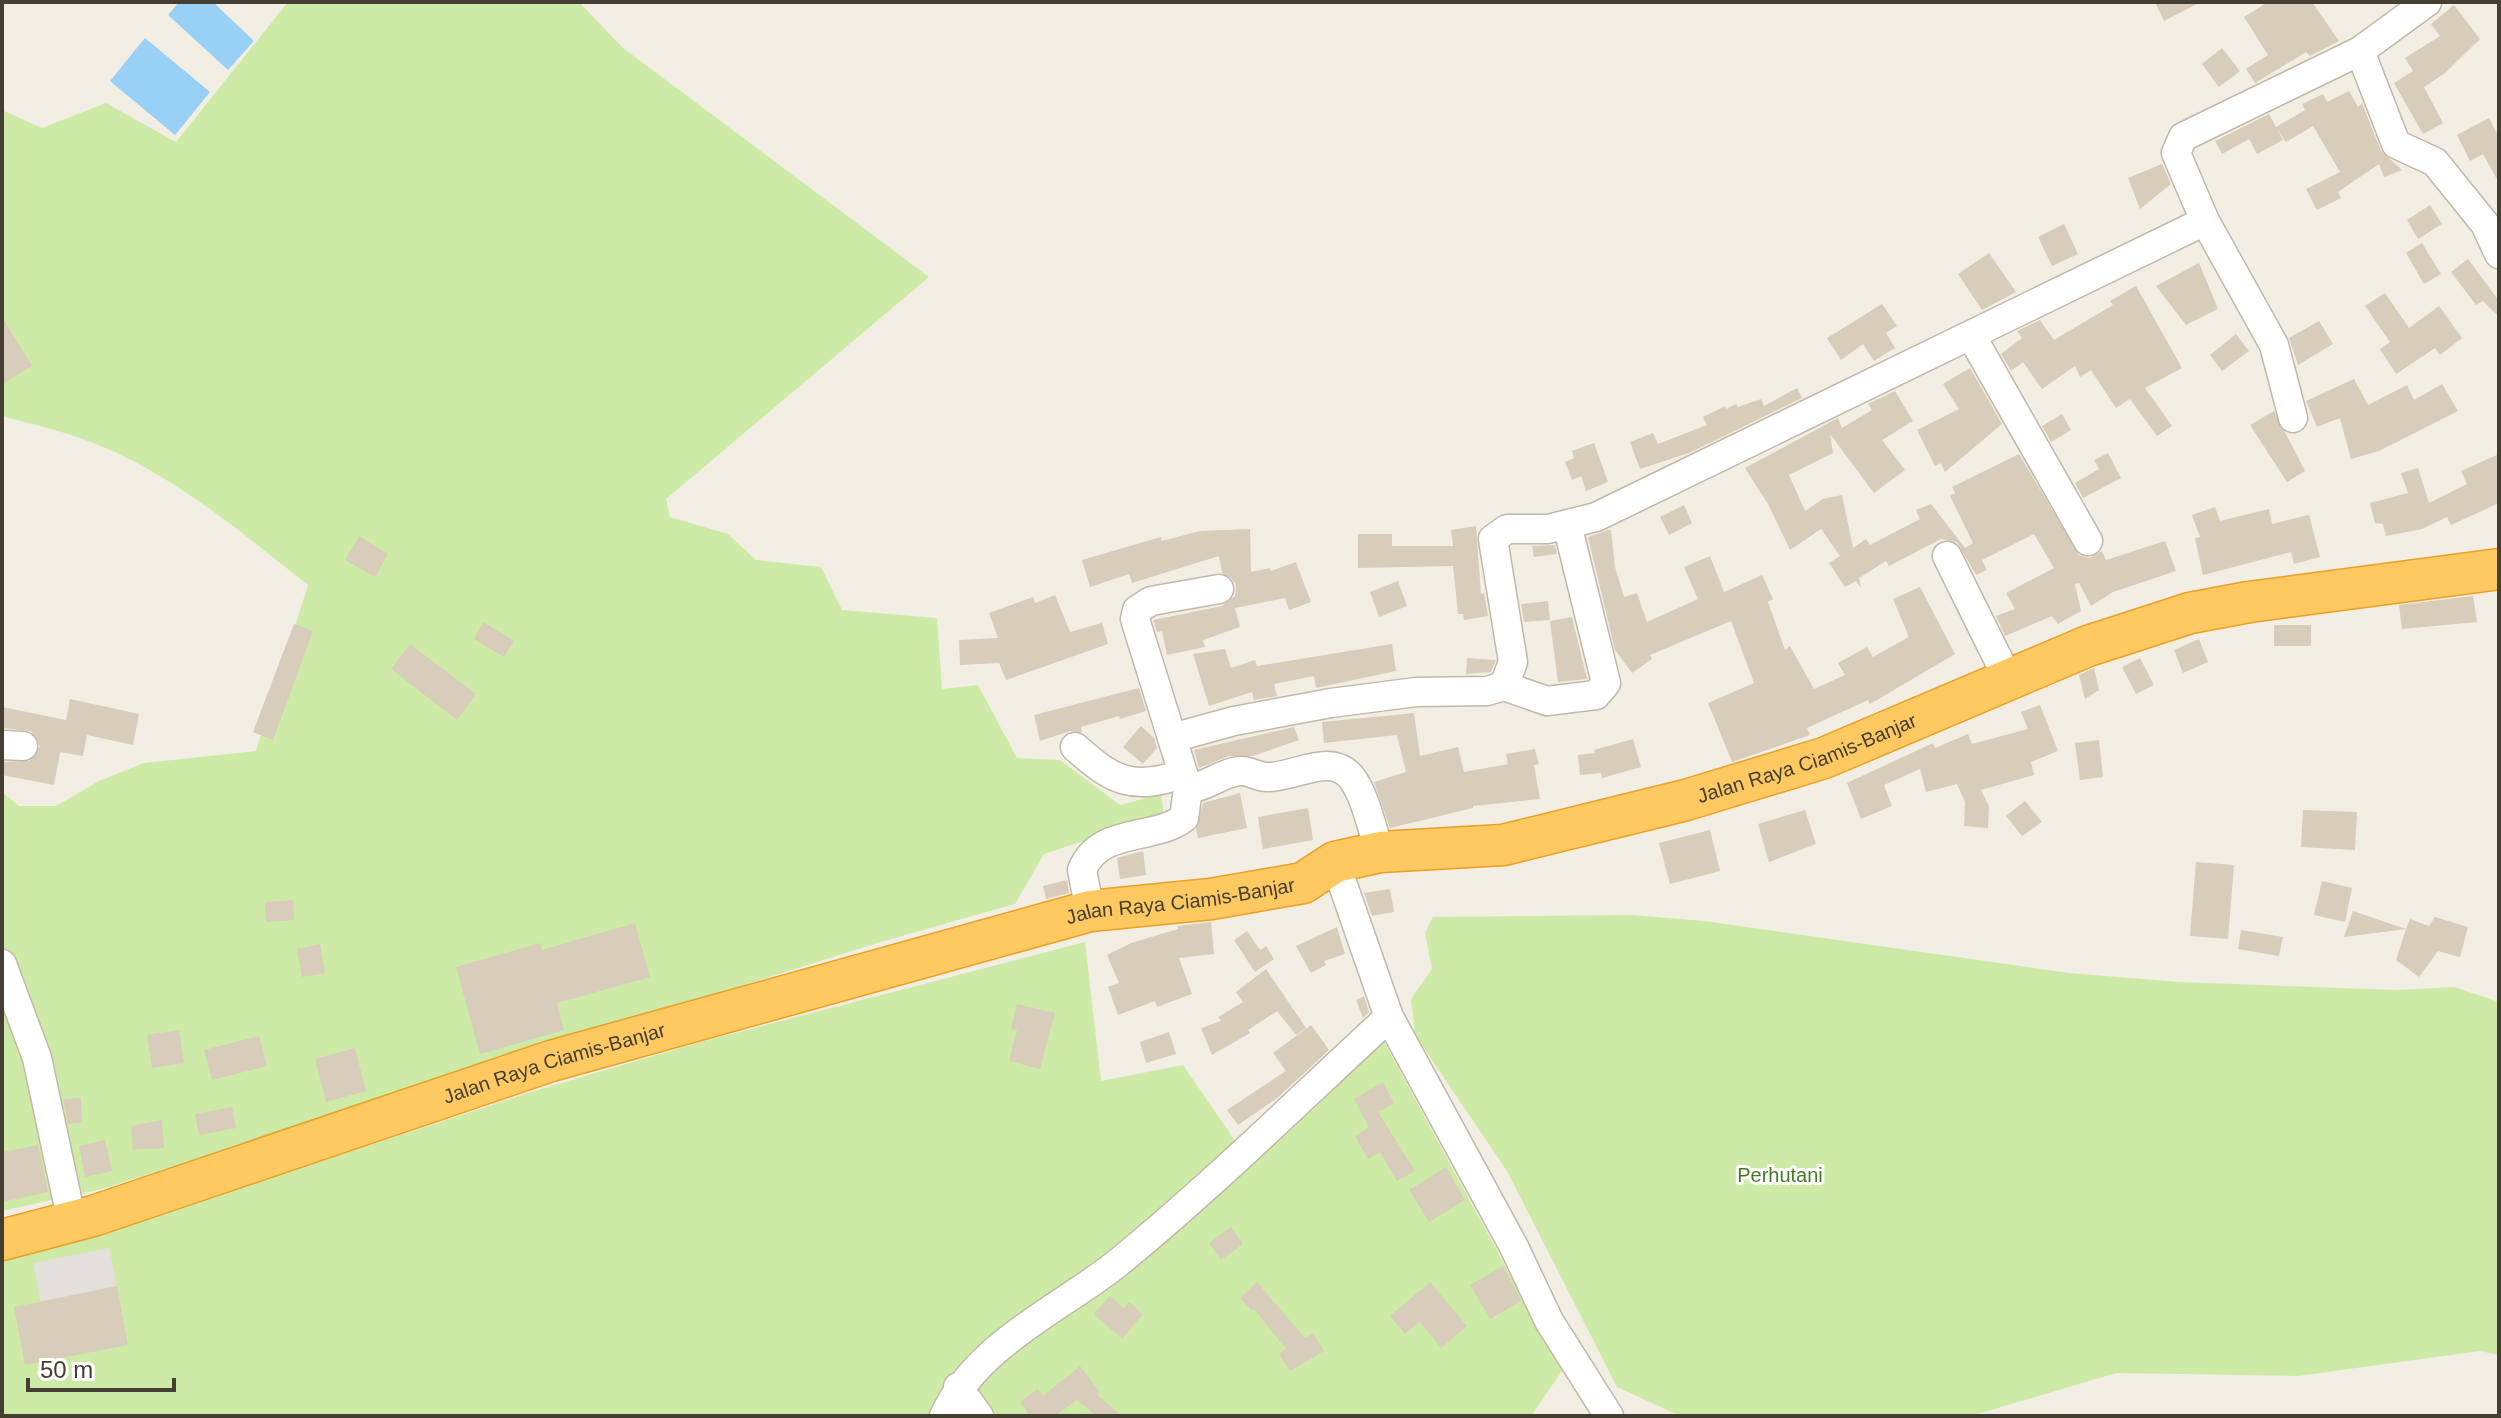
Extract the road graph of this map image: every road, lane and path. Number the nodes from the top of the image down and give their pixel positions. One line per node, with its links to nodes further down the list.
1 (2427, 2): 2 (street)
2 (2360, 51): 3 (street); 4 (street)
3 (2205, 221): 5 (street); 6 (street)
4 (2499, 254)
5 (1972, 337): 7 (street); 8 (street)
6 (2293, 418)
7 (1567, 524): 13 (street); 13 (street)
8 (2088, 541)
9 (1947, 556): 12 (street)
10 (2499, 569): 12 (highway, Jalan Raya Ciamis-Banjar)
11 (1219, 589): 14 (street)
12 (2008, 679): 17 (highway, Jalan Raya Ciamis-Banjar)
13 (1504, 686): 14 (street)
14 (1172, 738): 16 (street)
15 (1075, 747): 16 (street)
16 (1185, 781): 17 (street); 19 (street)
17 (1380, 852): 18 (highway, Jalan Raya Ciamis-Banjar)
18 (1335, 862): 19 (highway, Jalan Raya Ciamis-Banjar); 21 (street)
19 (1090, 911): 22 (highway, Jalan Raya Ciamis-Banjar)
20 (2, 964): 22 (street)
21 (1389, 1017): 24 (street); 27 (street)
22 (72, 1222): 23 (highway, Jalan Raya Ciamis-Banjar)
23 (2, 1240)
24 (958, 1387): 25 (street); 26 (street)
25 (944, 1416)
26 (979, 1416)
27 (1609, 1416)

